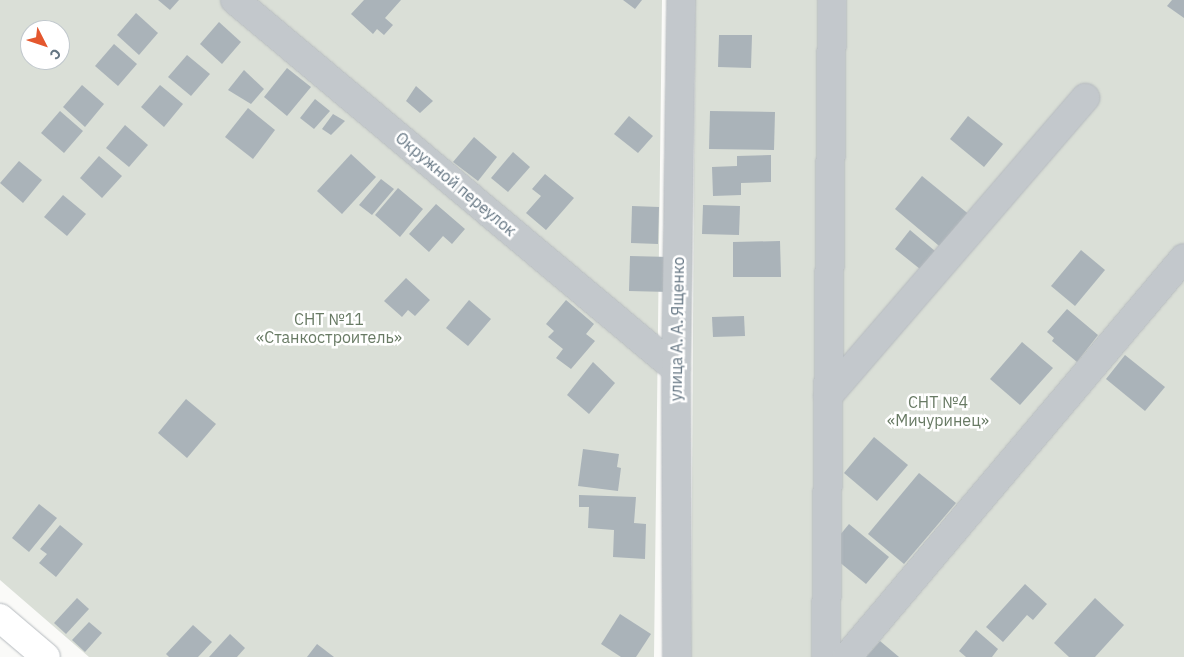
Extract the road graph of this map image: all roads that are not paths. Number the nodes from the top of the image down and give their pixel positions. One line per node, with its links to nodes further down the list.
1 (236, 0): 6 (street, Окружной переулок)
2 (681, 0): 6 (street, улица А. А. Ященко)
3 (832, 0): 7 (street)
4 (1085, 98): 7 (street)
5 (1184, 258): 12 (street)
6 (676, 369): 10 (street, улица А. А. Ященко)
7 (828, 396): 11 (street)
8 (0, 618): 9 (main road)
9 (46, 657)
10 (677, 657)
11 (826, 657)
12 (847, 657)

